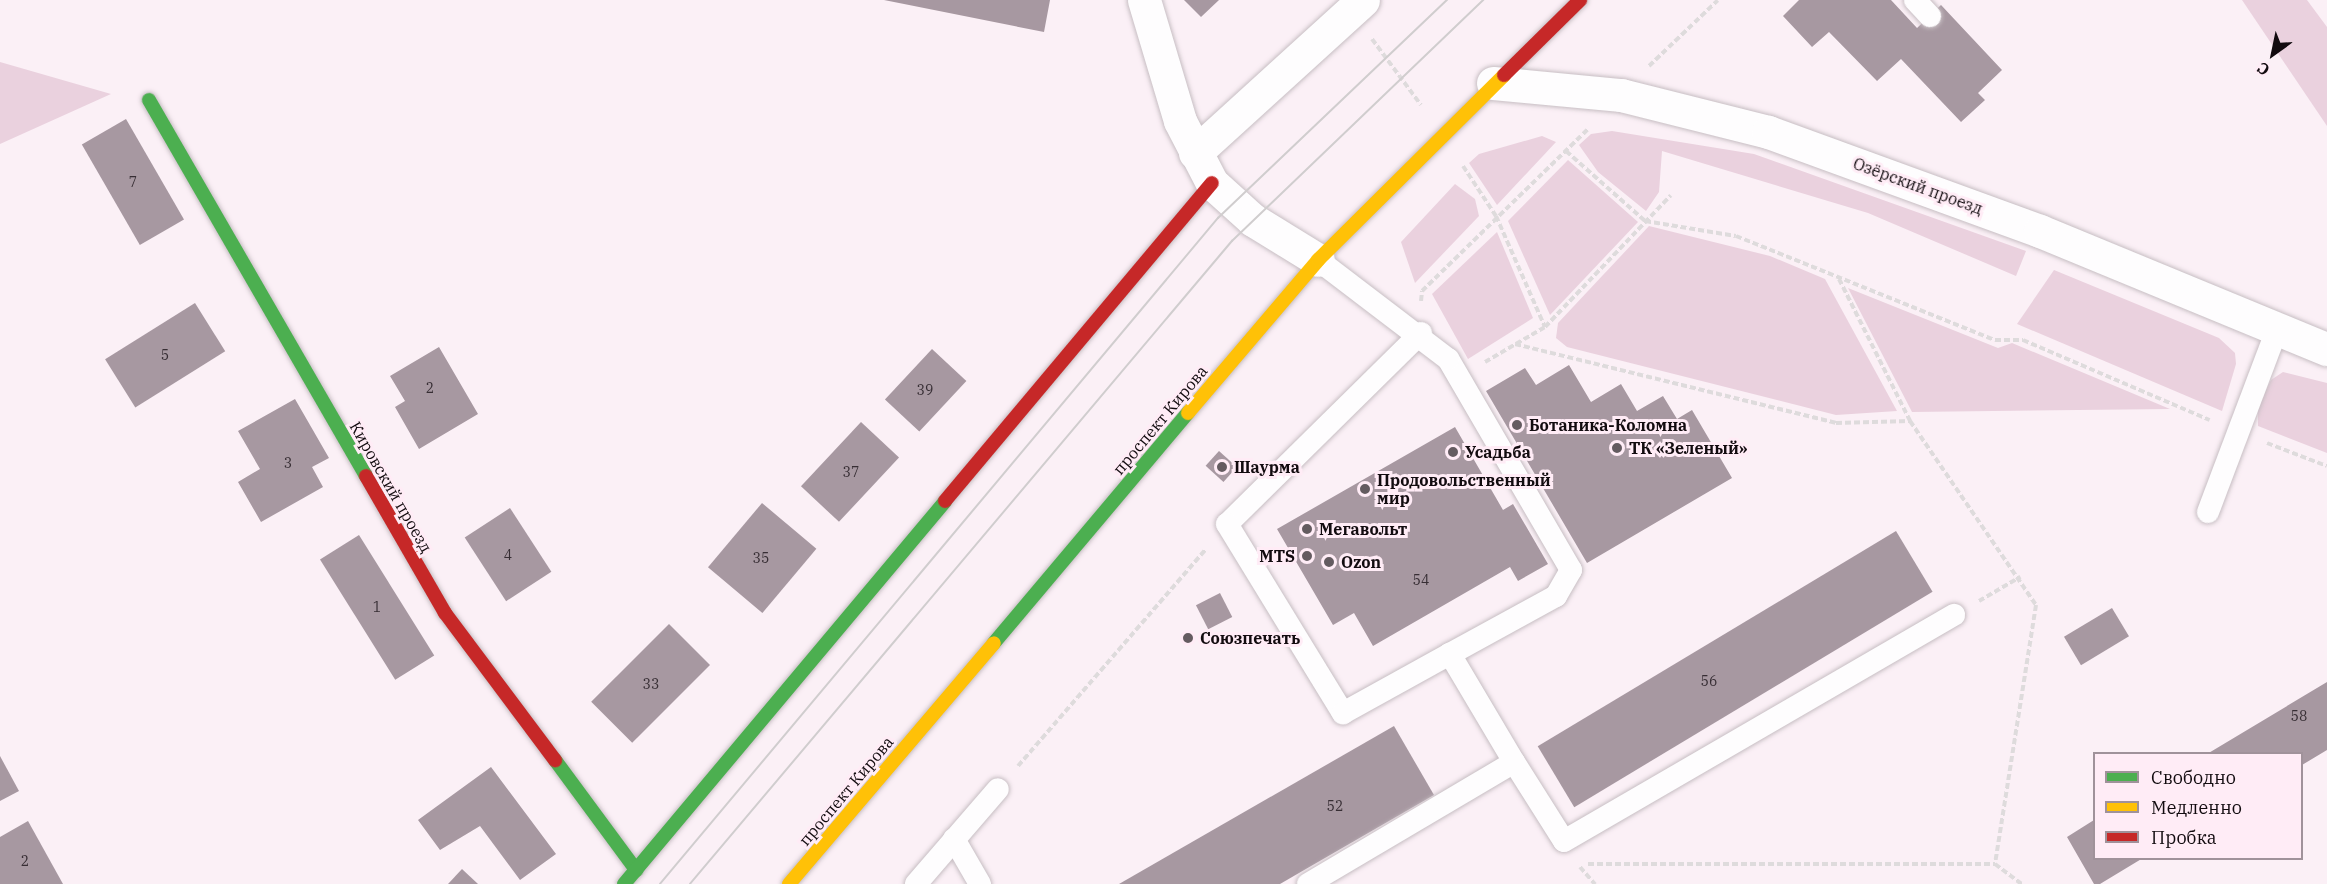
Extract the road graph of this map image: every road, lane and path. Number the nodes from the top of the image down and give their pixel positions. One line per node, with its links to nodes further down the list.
1 (1144, 0): 6 (street)
2 (1363, 0): 6 (street)
3 (1580, 0): 4 (street, проспект Кирова)
4 (1493, 83): 10 (street, проспект Кирова); 12 (street, Озёрский проезд)
5 (149, 100): 30 (street, Кировский проезд)
6 (1196, 153): 7 (street)
7 (1212, 183): 10 (street); 30 (street)
8 (1671, 195): 9 (path)
9 (1645, 221): 11 (path); 13 (path); 14 (path)
10 (1318, 260): 13 (lane); 32 (street, проспект Кирова)
11 (1839, 278): 17 (path); 18 (path)
12 (2277, 329): 15 (street, Озёрский проезд); 18 (lane)
13 (1421, 333): 16 (lane); 21 (lane)
14 (1515, 344): 16 (path); 17 (path)
15 (2327, 349)
16 (1458, 377): 24 (lane)
17 (1910, 421): 22 (path)
18 (2240, 433): 19 (path); 20 (lane)
19 (2327, 466)
20 (2208, 512)
21 (1227, 524): 24 (lane); 26 (path)
22 (2020, 577): 23 (path); 29 (path)
23 (1954, 615): 25 (lane)
24 (1450, 654): 25 (lane)
25 (1514, 762): 35 (lane)
26 (998, 789): 27 (lane)
27 (954, 839): 33 (lane); 34 (lane)
28 (1578, 864): 29 (path)
29 (1995, 864): 36 (path)
30 (636, 870): 31 (street)
31 (624, 884)
32 (789, 884)
33 (916, 884)
34 (980, 884)
35 (1308, 884)
36 (2022, 884)

